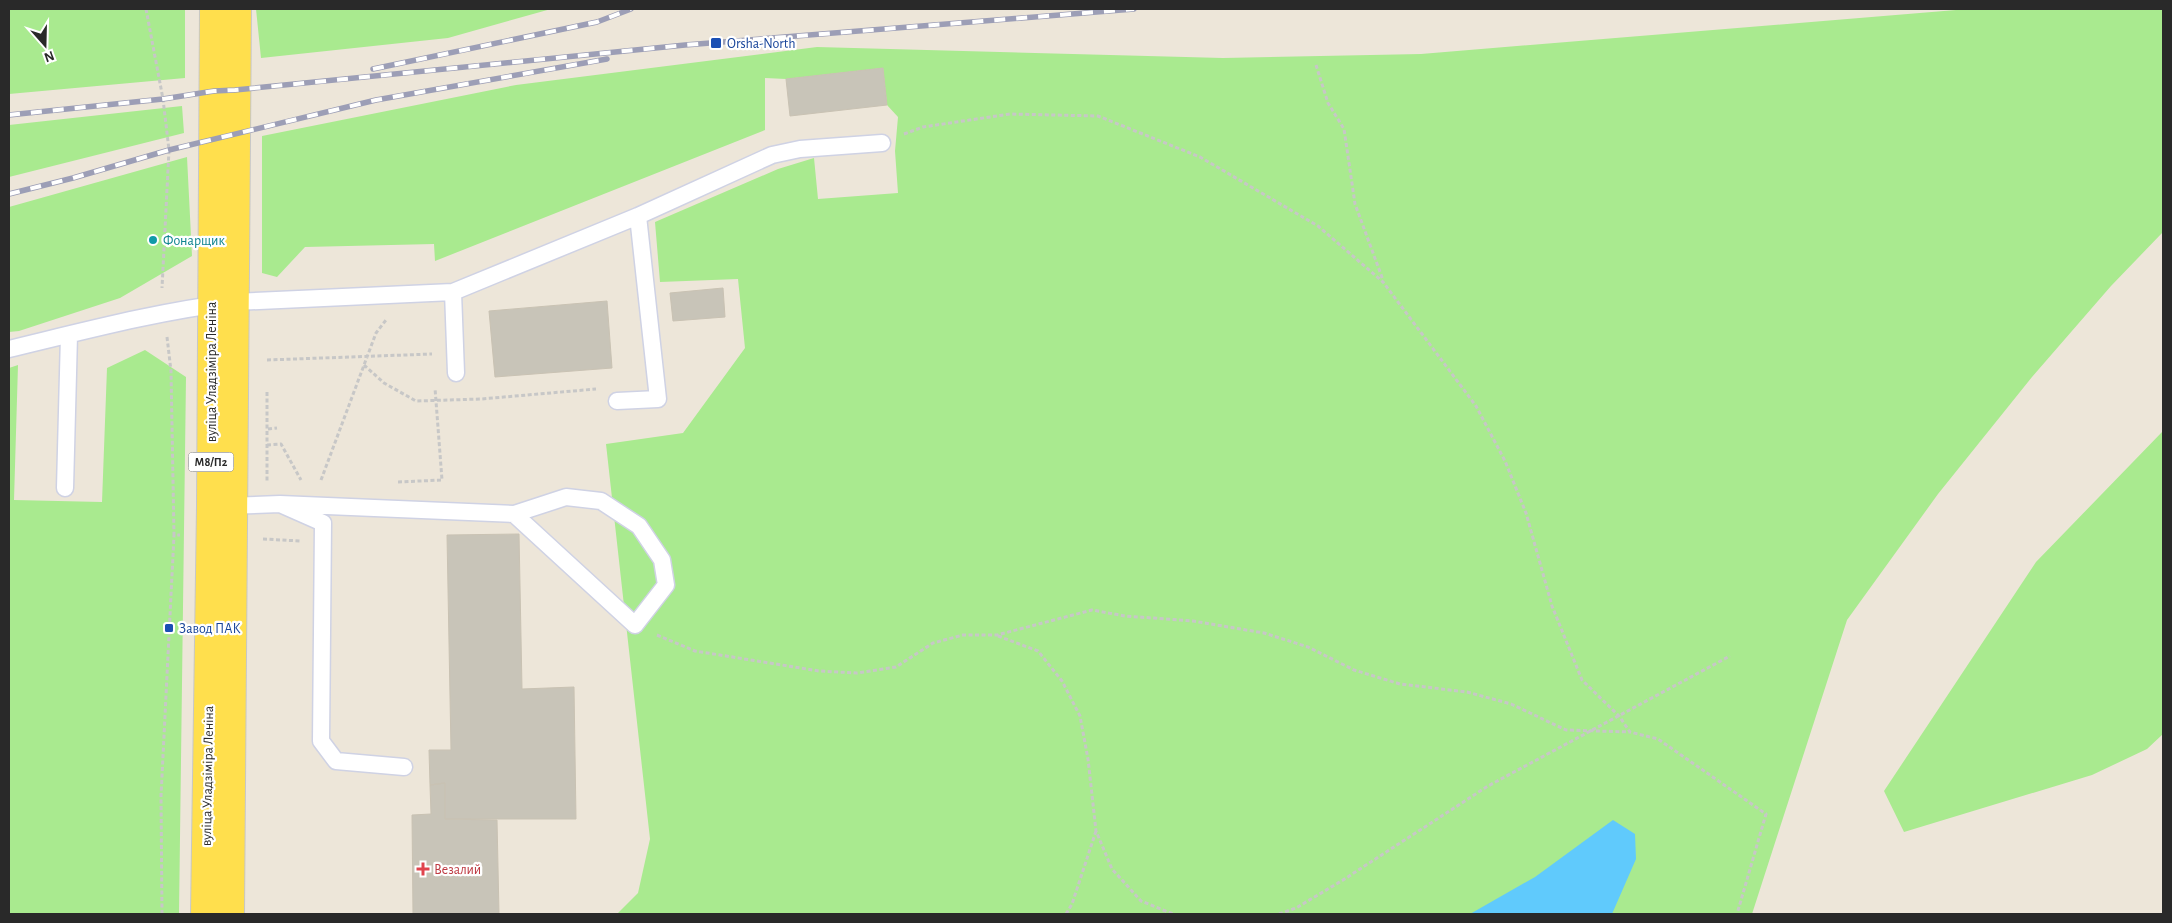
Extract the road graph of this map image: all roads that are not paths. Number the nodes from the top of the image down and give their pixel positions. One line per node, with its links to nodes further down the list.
1 (214, 9): 6 (main road, вуліца Уладзіміра Леніна / М8/П2)
2 (237, 9): 6 (main road, вуліца Уладзіміра Леніна / М8/П2)
3 (882, 143): 4 (lane)
4 (638, 216): 5 (lane); 10 (lane)
5 (453, 292): 6 (lane); 9 (lane)
6 (223, 303): 7 (lane); 13 (main road, вуліца Уладзіміра Леніна / М8/П2)
7 (69, 335): 8 (lane); 11 (lane)
8 (9, 349)
9 (456, 372)
10 (617, 401)
11 (65, 488)
12 (274, 504): 13 (lane); 14 (lane); 15 (lane)
13 (222, 506): 16 (main road, вуліца Уладзіміра Леніна / М8/П2); 17 (main road, вуліца Уладзіміра Леніна / М8/П2)
14 (514, 514): 14 (lane)
15 (404, 766)
16 (205, 914)
17 (230, 914)

